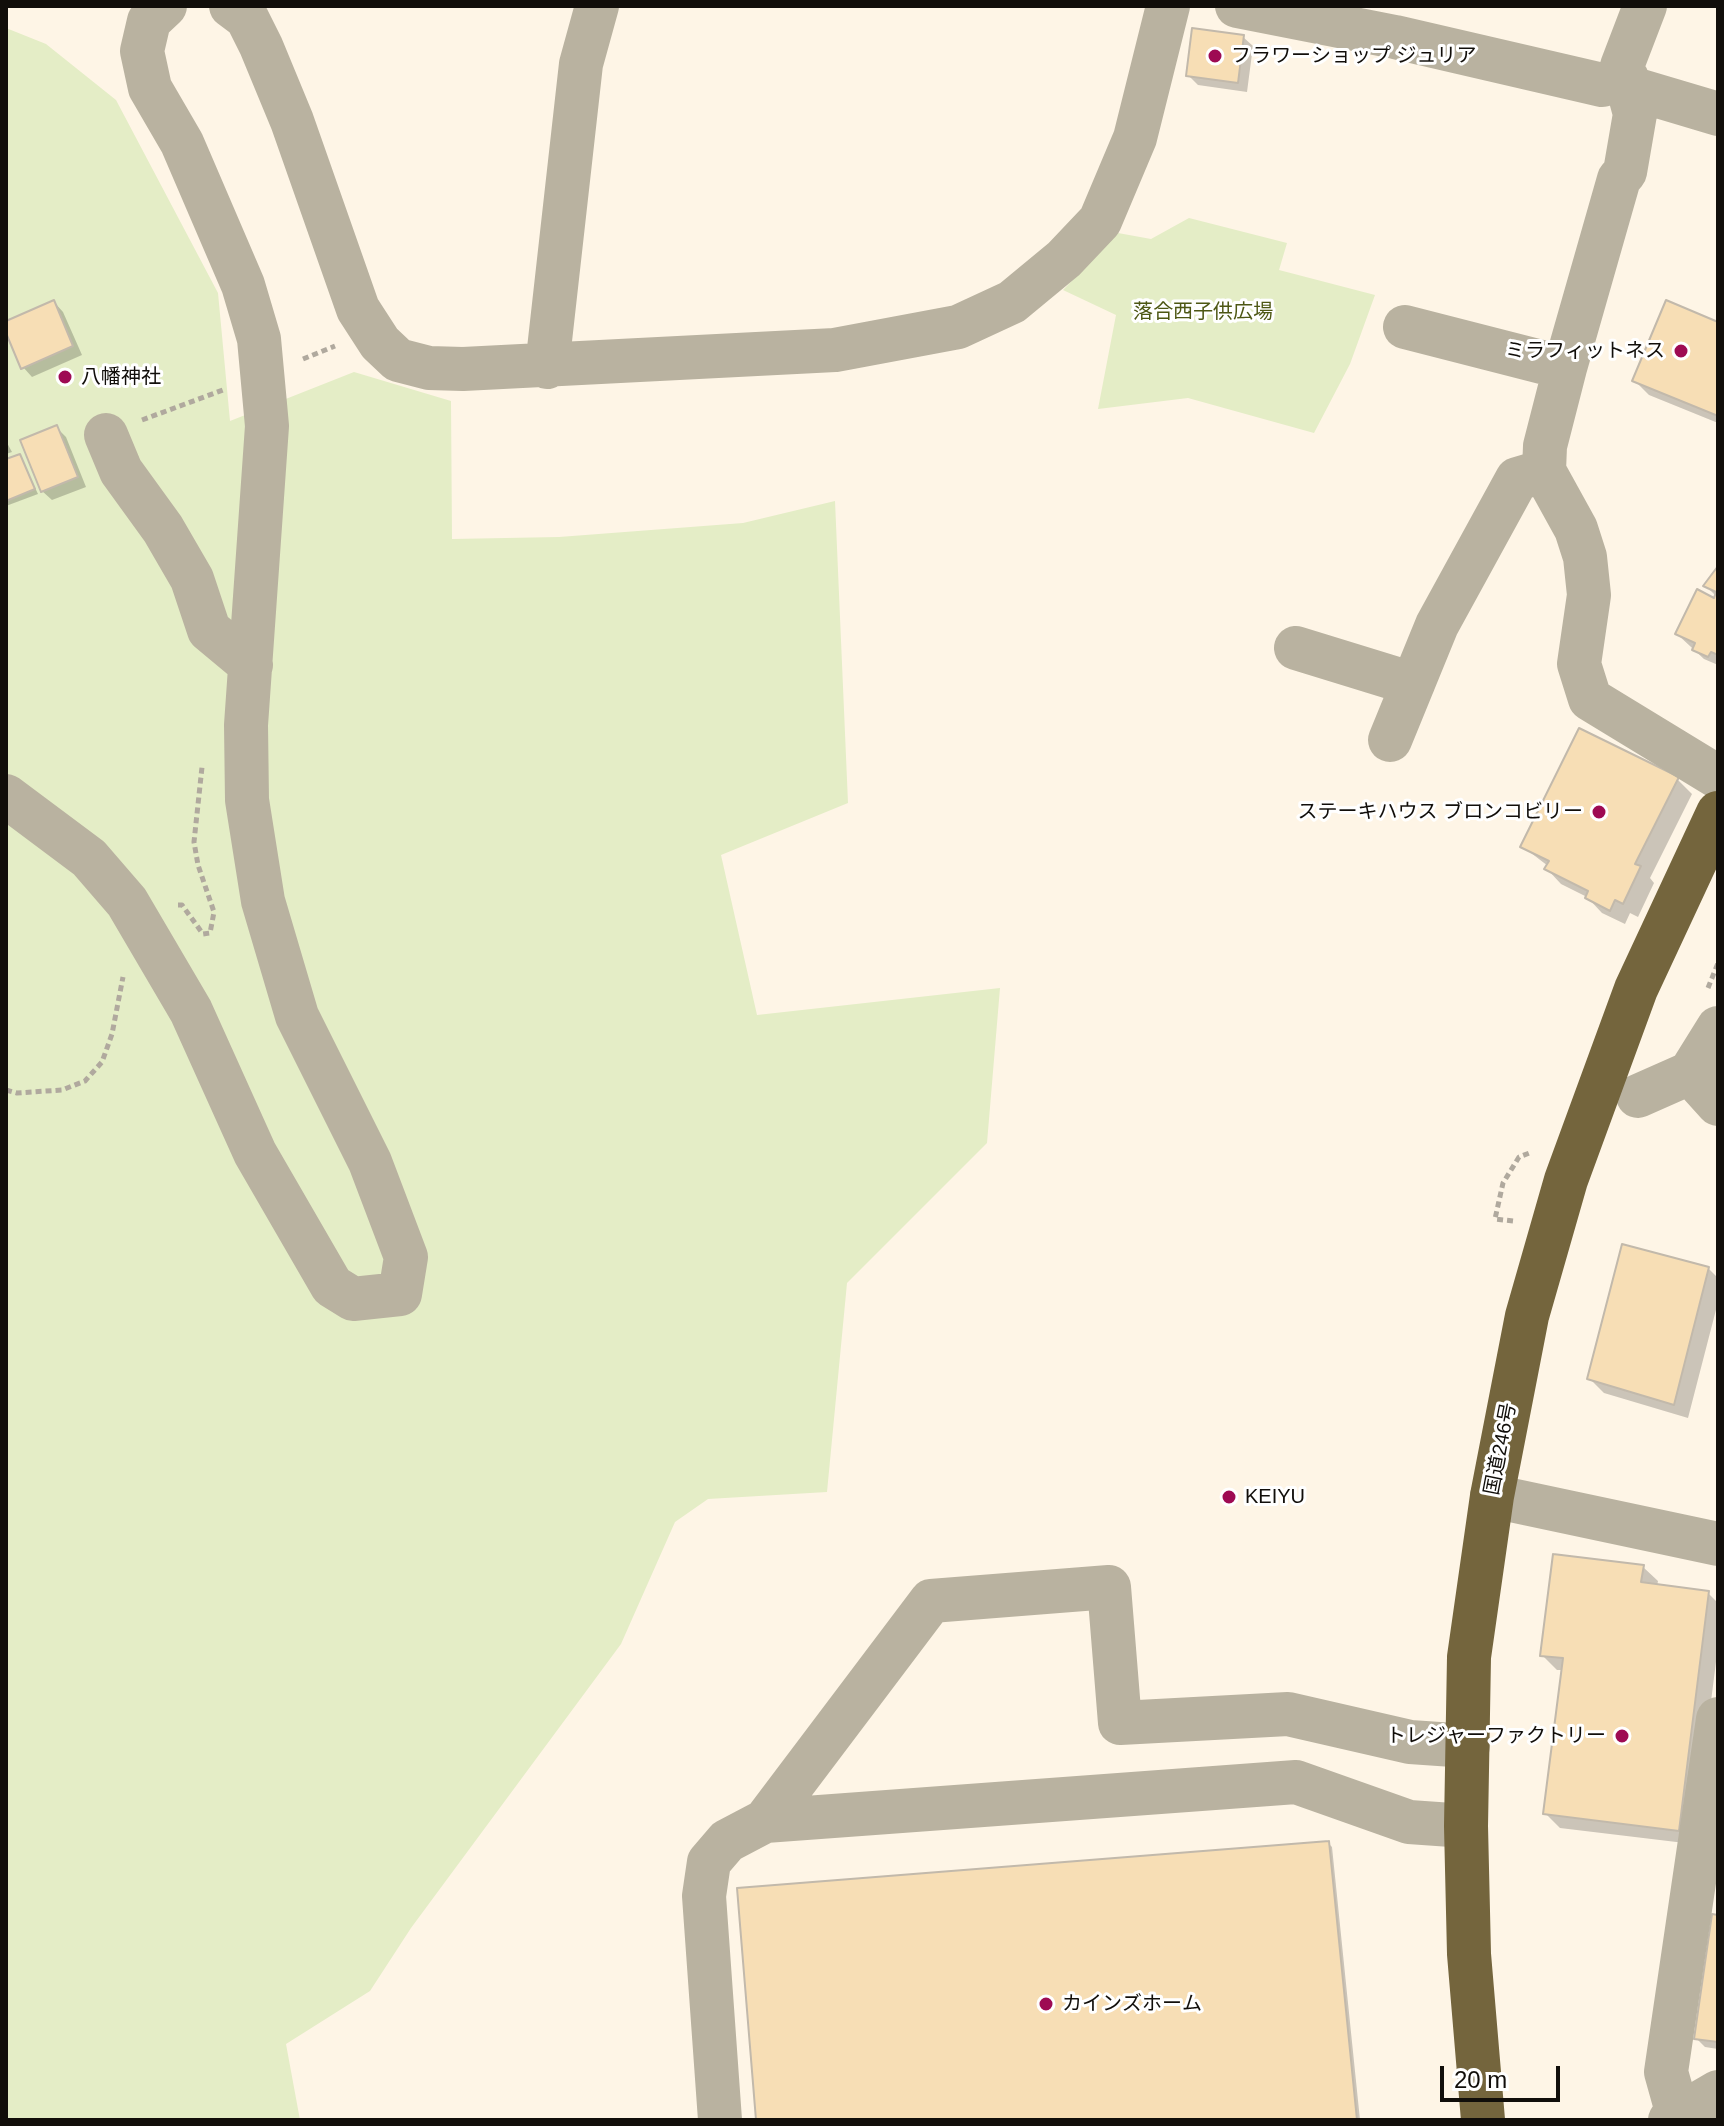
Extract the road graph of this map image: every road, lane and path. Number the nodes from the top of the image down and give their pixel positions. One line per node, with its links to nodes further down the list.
1 (165, 6): 13 (street)
2 (231, 6): 10 (street)
3 (597, 6): 11 (street)
4 (1168, 6): 11 (street)
5 (1237, 6): 7 (street)
6 (1645, 6): 7 (street)
7 (1629, 83): 8 (street); 12 (street)
8 (1718, 114)
9 (1405, 327): 12 (street)
10 (373, 331): 11 (street); 13 (path)
11 (547, 367)
12 (1565, 368): 15 (street)
13 (262, 376): 14 (path); 17 (street)
14 (124, 428): 17 (street)
15 (1544, 471): 18 (street); 20 (street)
16 (1296, 648): 18 (street)
17 (251, 665): 21 (street)
18 (1413, 684): 19 (street)
19 (1390, 740)
20 (1718, 777)
21 (6, 796)
22 (1718, 813): 28 (highway, 国道246号)
23 (1718, 1028): 24 (street)
24 (1704, 1088): 25 (street)
25 (1638, 1096)
26 (1537, 1150): 27 (path)
27 (1520, 1221)
28 (1492, 1496): 29 (street); 32 (highway, 国道246号)
29 (1718, 1544)
30 (1264, 1713): 32 (street); 33 (street); 34 (street)
31 (1718, 1719): 37 (street)
32 (1468, 1746): 35 (highway, 国道246号)
33 (1270, 1784): 34 (street); 35 (street)
34 (765, 1821): 38 (street)
35 (1466, 1826): 39 (highway, 国道246号)
36 (1718, 2092): 37 (street)
37 (1674, 2118)
38 (720, 2120)
39 (1483, 2120)

